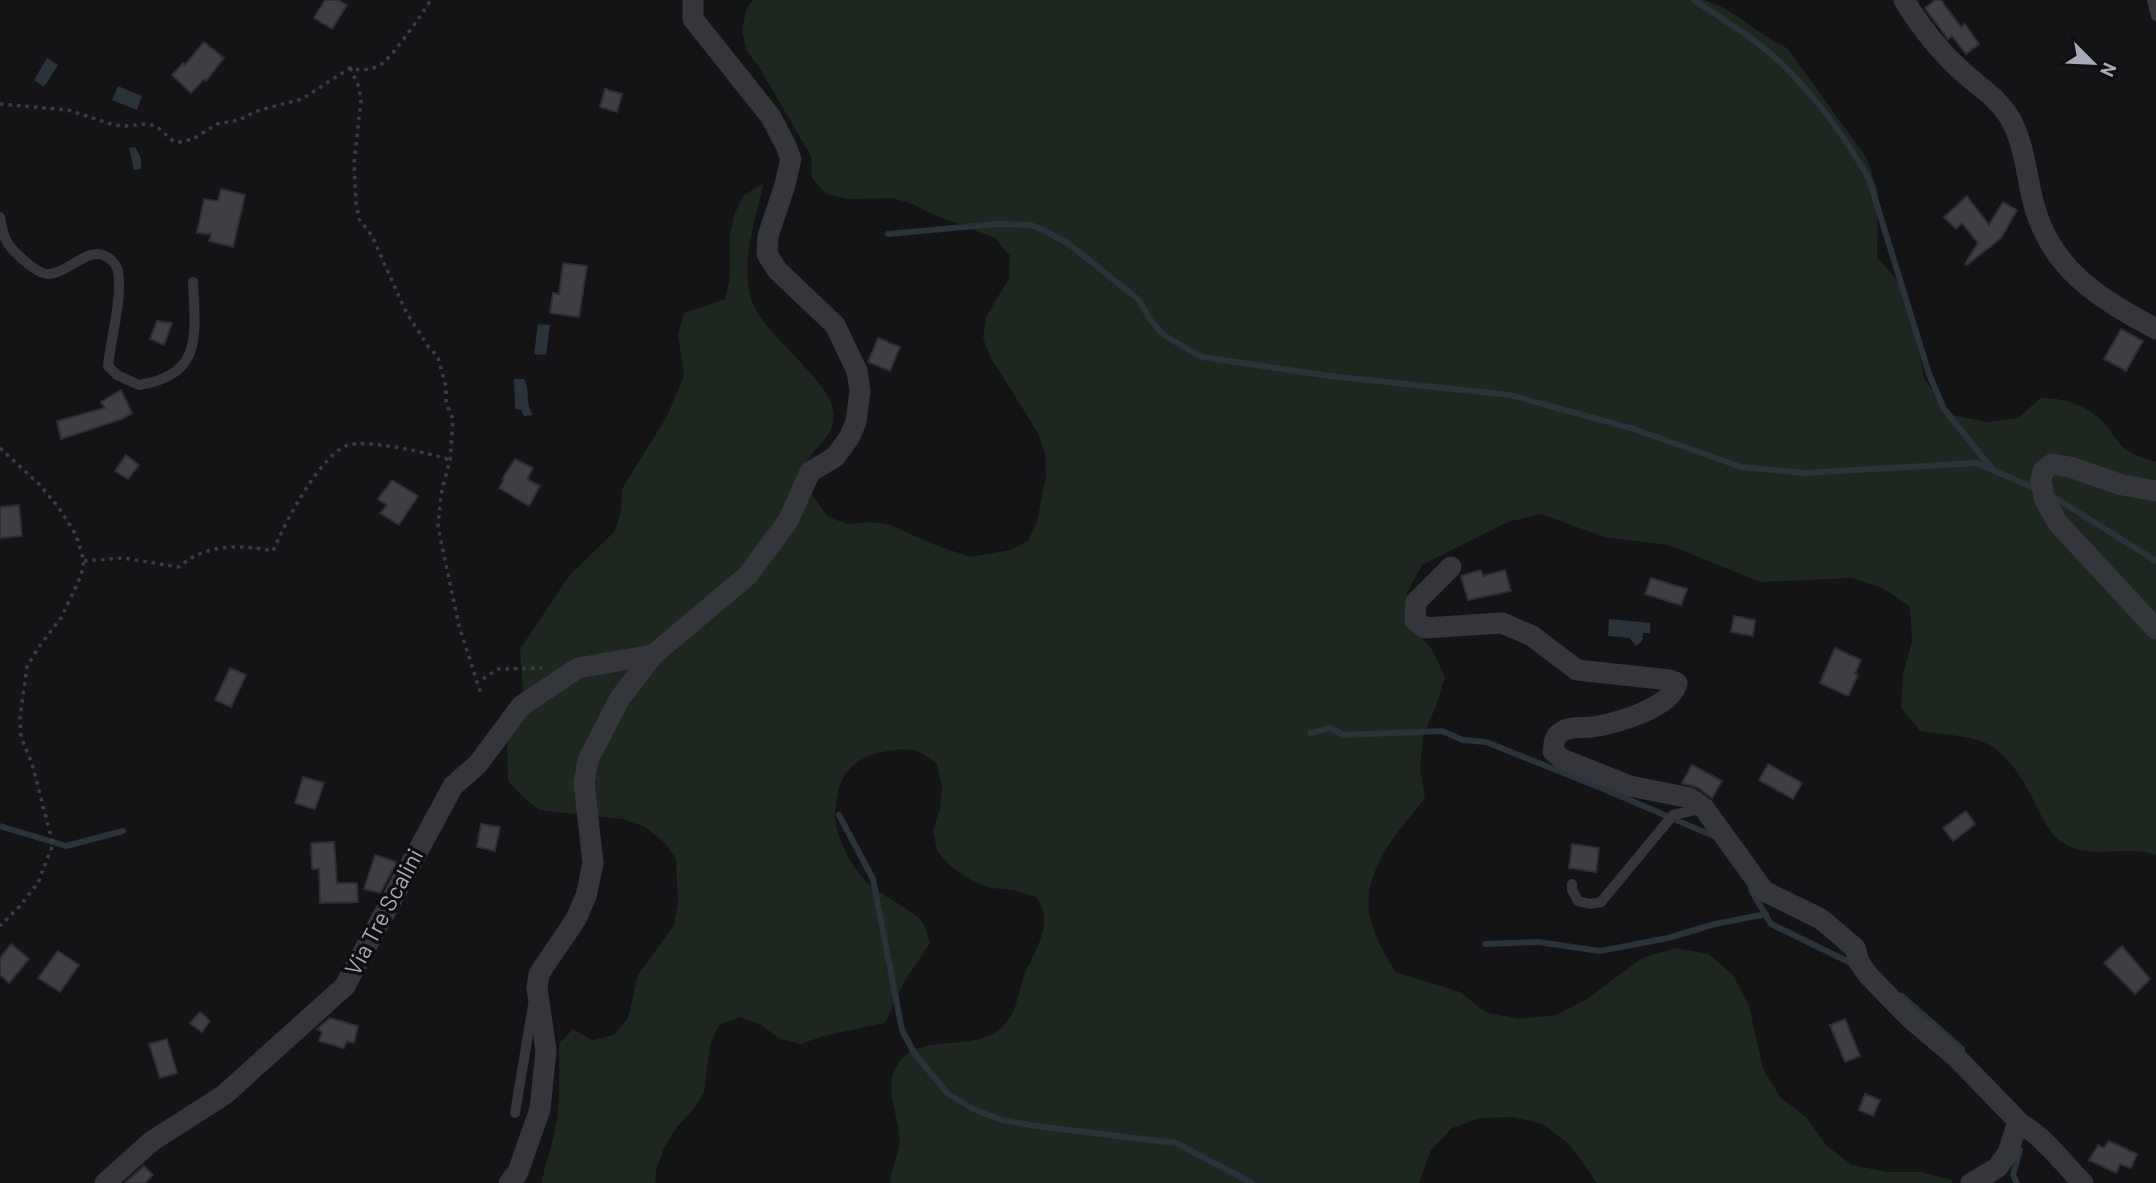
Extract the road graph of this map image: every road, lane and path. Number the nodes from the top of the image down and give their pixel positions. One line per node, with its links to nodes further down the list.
1 (431, 0): 6 (path)
2 (694, 0): 17 (street)
3 (1904, 0): 10 (street)
4 (2152, 0): 5 (lane)
5 (2156, 16)
6 (351, 68): 7 (path); 12 (path)
7 (0, 104)
8 (0, 217): 9 (lane)
9 (193, 282)
10 (2156, 329)
11 (0, 448): 14 (path)
12 (450, 460): 14 (path); 20 (path)
13 (2156, 491): 16 (street)
14 (84, 561): 23 (path)
15 (1451, 567): 21 (street)
16 (2156, 629)
17 (653, 655): 24 (street); 27 (street, Via Tre Scalini)
18 (543, 668): 19 (path)
19 (483, 680)
20 (481, 694)
21 (1704, 808): 22 (lane); 26 (street)
22 (1572, 884)
23 (0, 926)
24 (537, 988): 25 (lane); 28 (street)
25 (515, 1113)
26 (2021, 1124): 29 (street); 30 (street)
27 (105, 1183)
28 (509, 1183)
29 (1971, 1183)
30 (2083, 1183)

